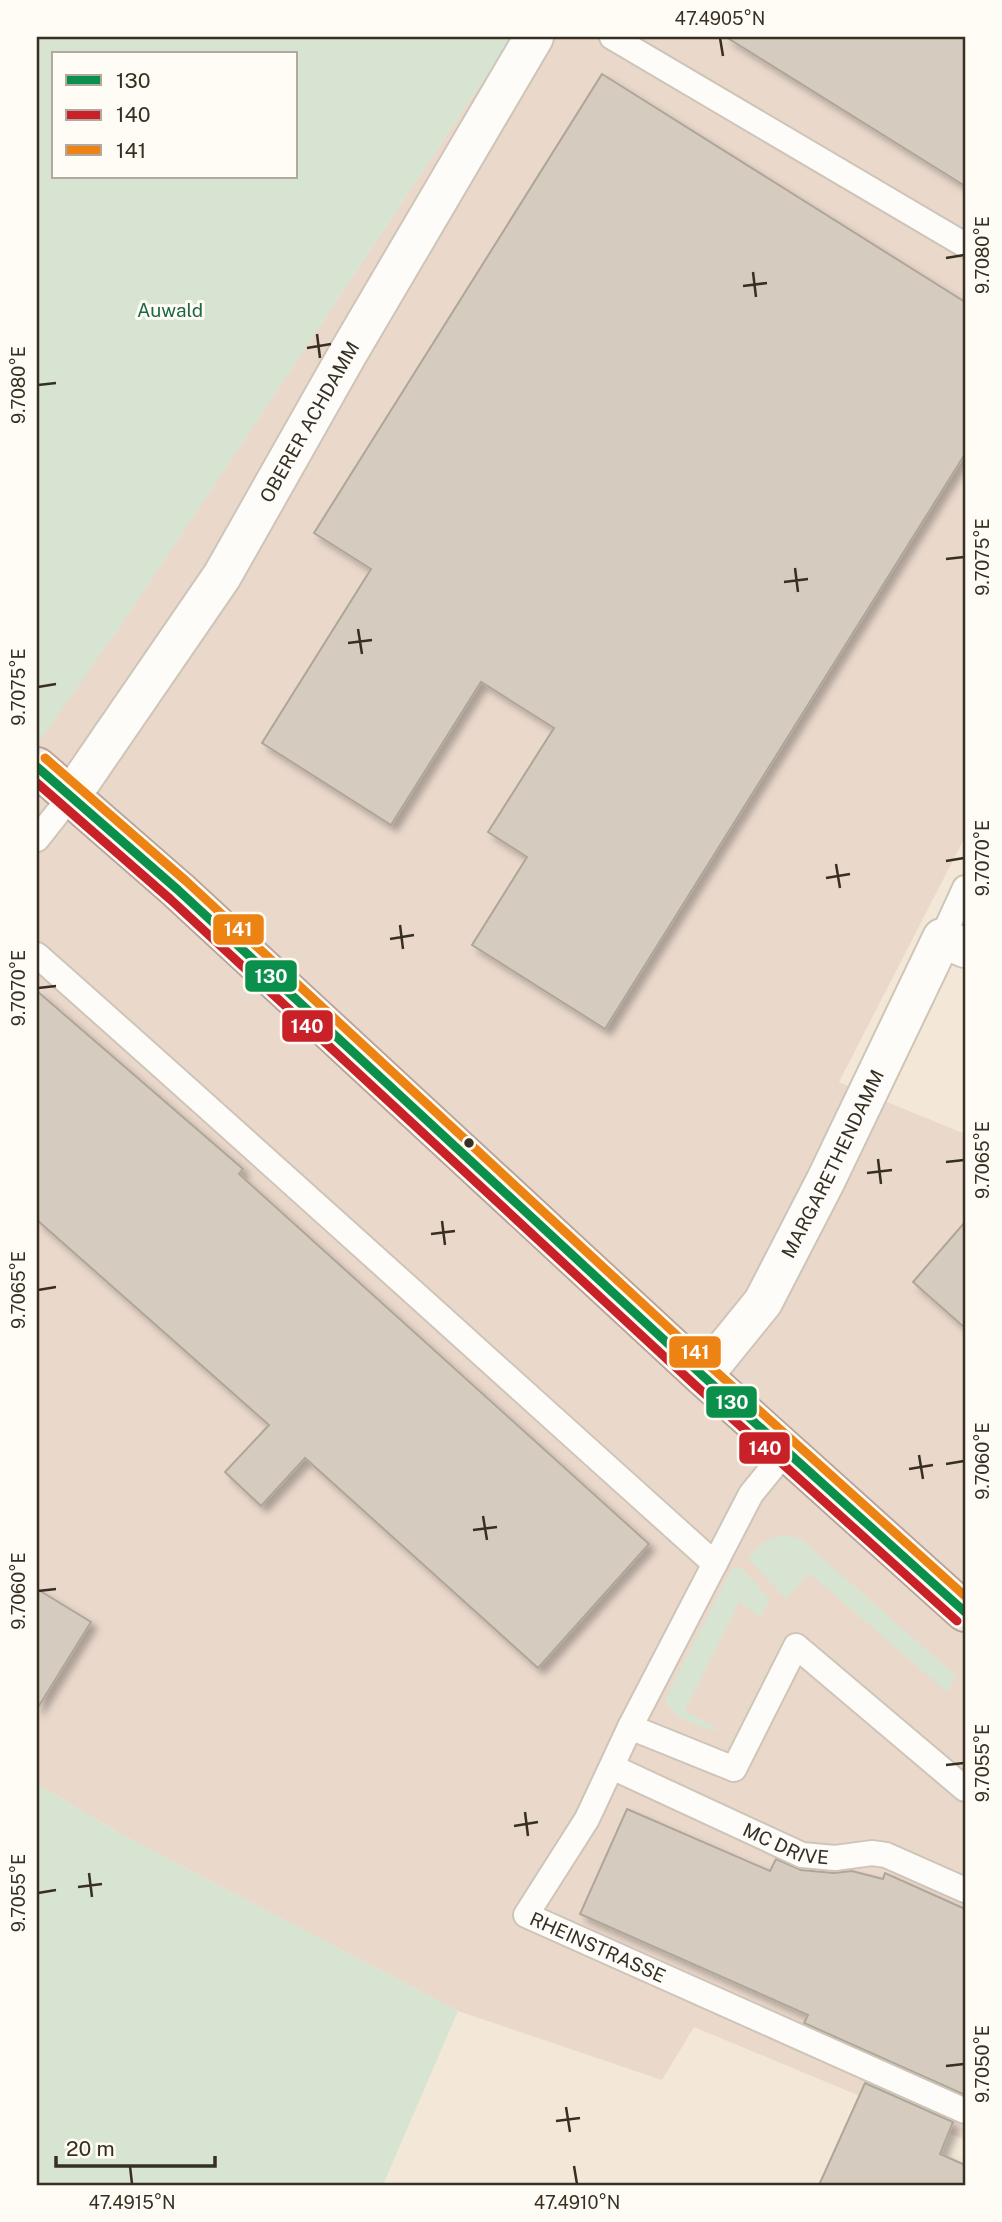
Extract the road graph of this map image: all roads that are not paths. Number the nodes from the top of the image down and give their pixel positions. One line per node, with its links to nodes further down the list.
1 (534, 37): 5 (street, OBERER ACHDAMM)
2 (612, 37): 3 (lane)
3 (965, 245)
4 (37, 767): 5 (main road)
5 (71, 796): 6 (lane); 10 (main road)
6 (37, 839)
7 (965, 888): 8 (lane, MARGARETHENDAMM)
8 (953, 943): 10 (street, MARGARETHENDAMM)
9 (37, 955): 12 (lane)
10 (703, 1376): 11 (main road)
11 (786, 1451): 12 (lane, RHEINSTRASSE); 13 (main road)
12 (715, 1564): 14 (lane, RHEINSTRASSE)
13 (965, 1612)
14 (630, 1727): 15 (lane, RHEINSTRASSE); 16 (lane)
15 (612, 1767): 17 (lane, MC DRIVE); 18 (lane, RHEINSTRASSE)
16 (965, 1789)
17 (965, 1890)
18 (965, 2111)

